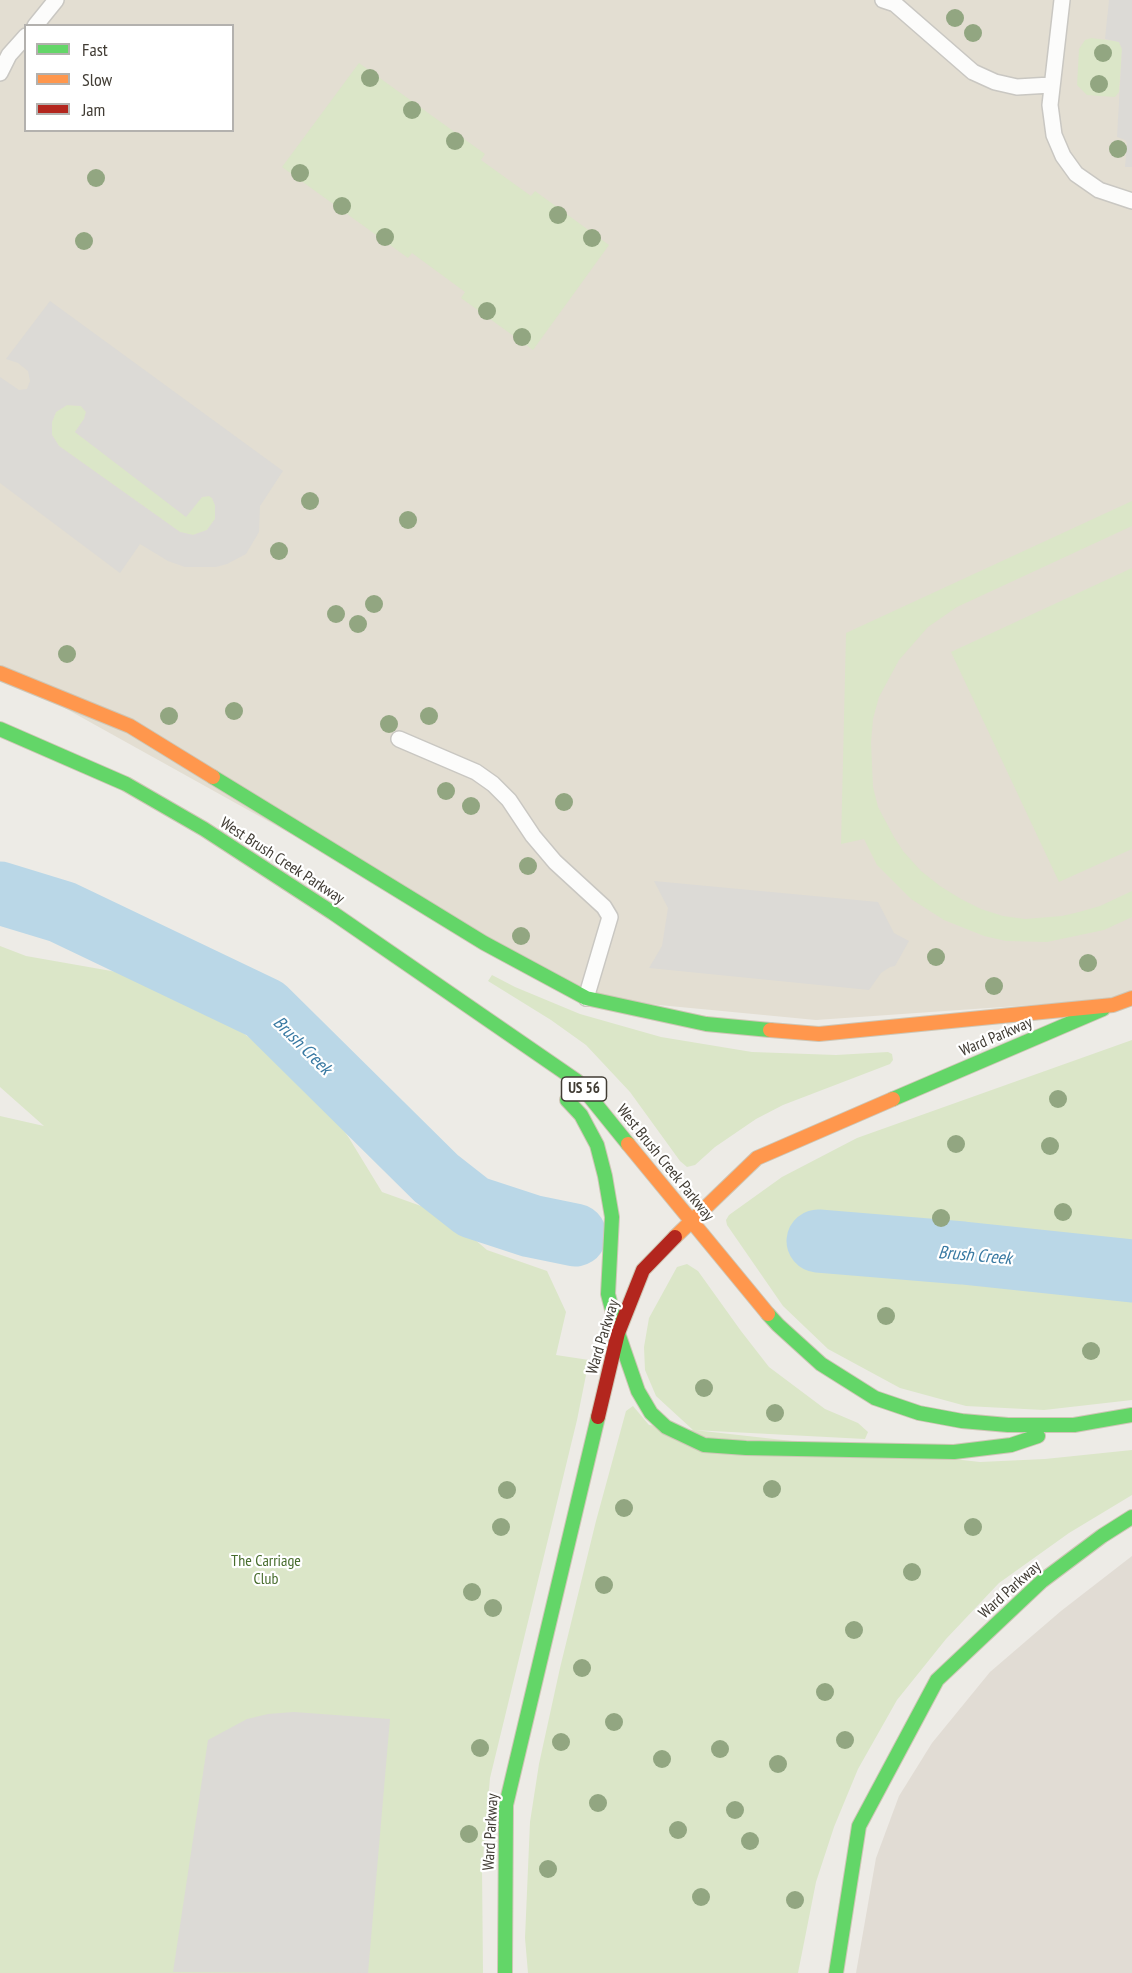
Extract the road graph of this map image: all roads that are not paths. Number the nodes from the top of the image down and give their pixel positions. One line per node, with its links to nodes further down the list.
1 (56, 0): 4 (lane)
2 (883, 0): 7 (lane)
3 (1062, 0): 7 (lane)
4 (37, 24)
5 (24, 38): 6 (lane)
6 (0, 73)
7 (1051, 86): 8 (lane)
8 (1132, 201)
9 (0, 673): 14 (main road, West Brush Creek Parkway)
10 (0, 729): 12 (main road, West Brush Creek Parkway / US 56)
11 (399, 739): 14 (lane)
12 (333, 913): 13 (main road); 18 (main road, West Brush Creek Parkway / US 56)
13 (369, 956)
14 (586, 998): 16 (main road, West Brush Creek Parkway)
15 (1132, 998): 16 (main road, Ward Parkway)
16 (1113, 1005): 18 (main road, Ward Parkway)
17 (561, 1094): 19 (main road)
18 (690, 1221): 19 (main road, Ward Parkway); 21 (main road, West Brush Creek Parkway / US 56)
19 (618, 1333): 21 (main road); 23 (main road, Ward Parkway)
20 (1132, 1415): 21 (main road, West Brush Creek Parkway / US 56)
21 (1074, 1425)
22 (1132, 1517): 24 (main road, Ward Parkway)
23 (505, 1973)
24 (836, 1973)

